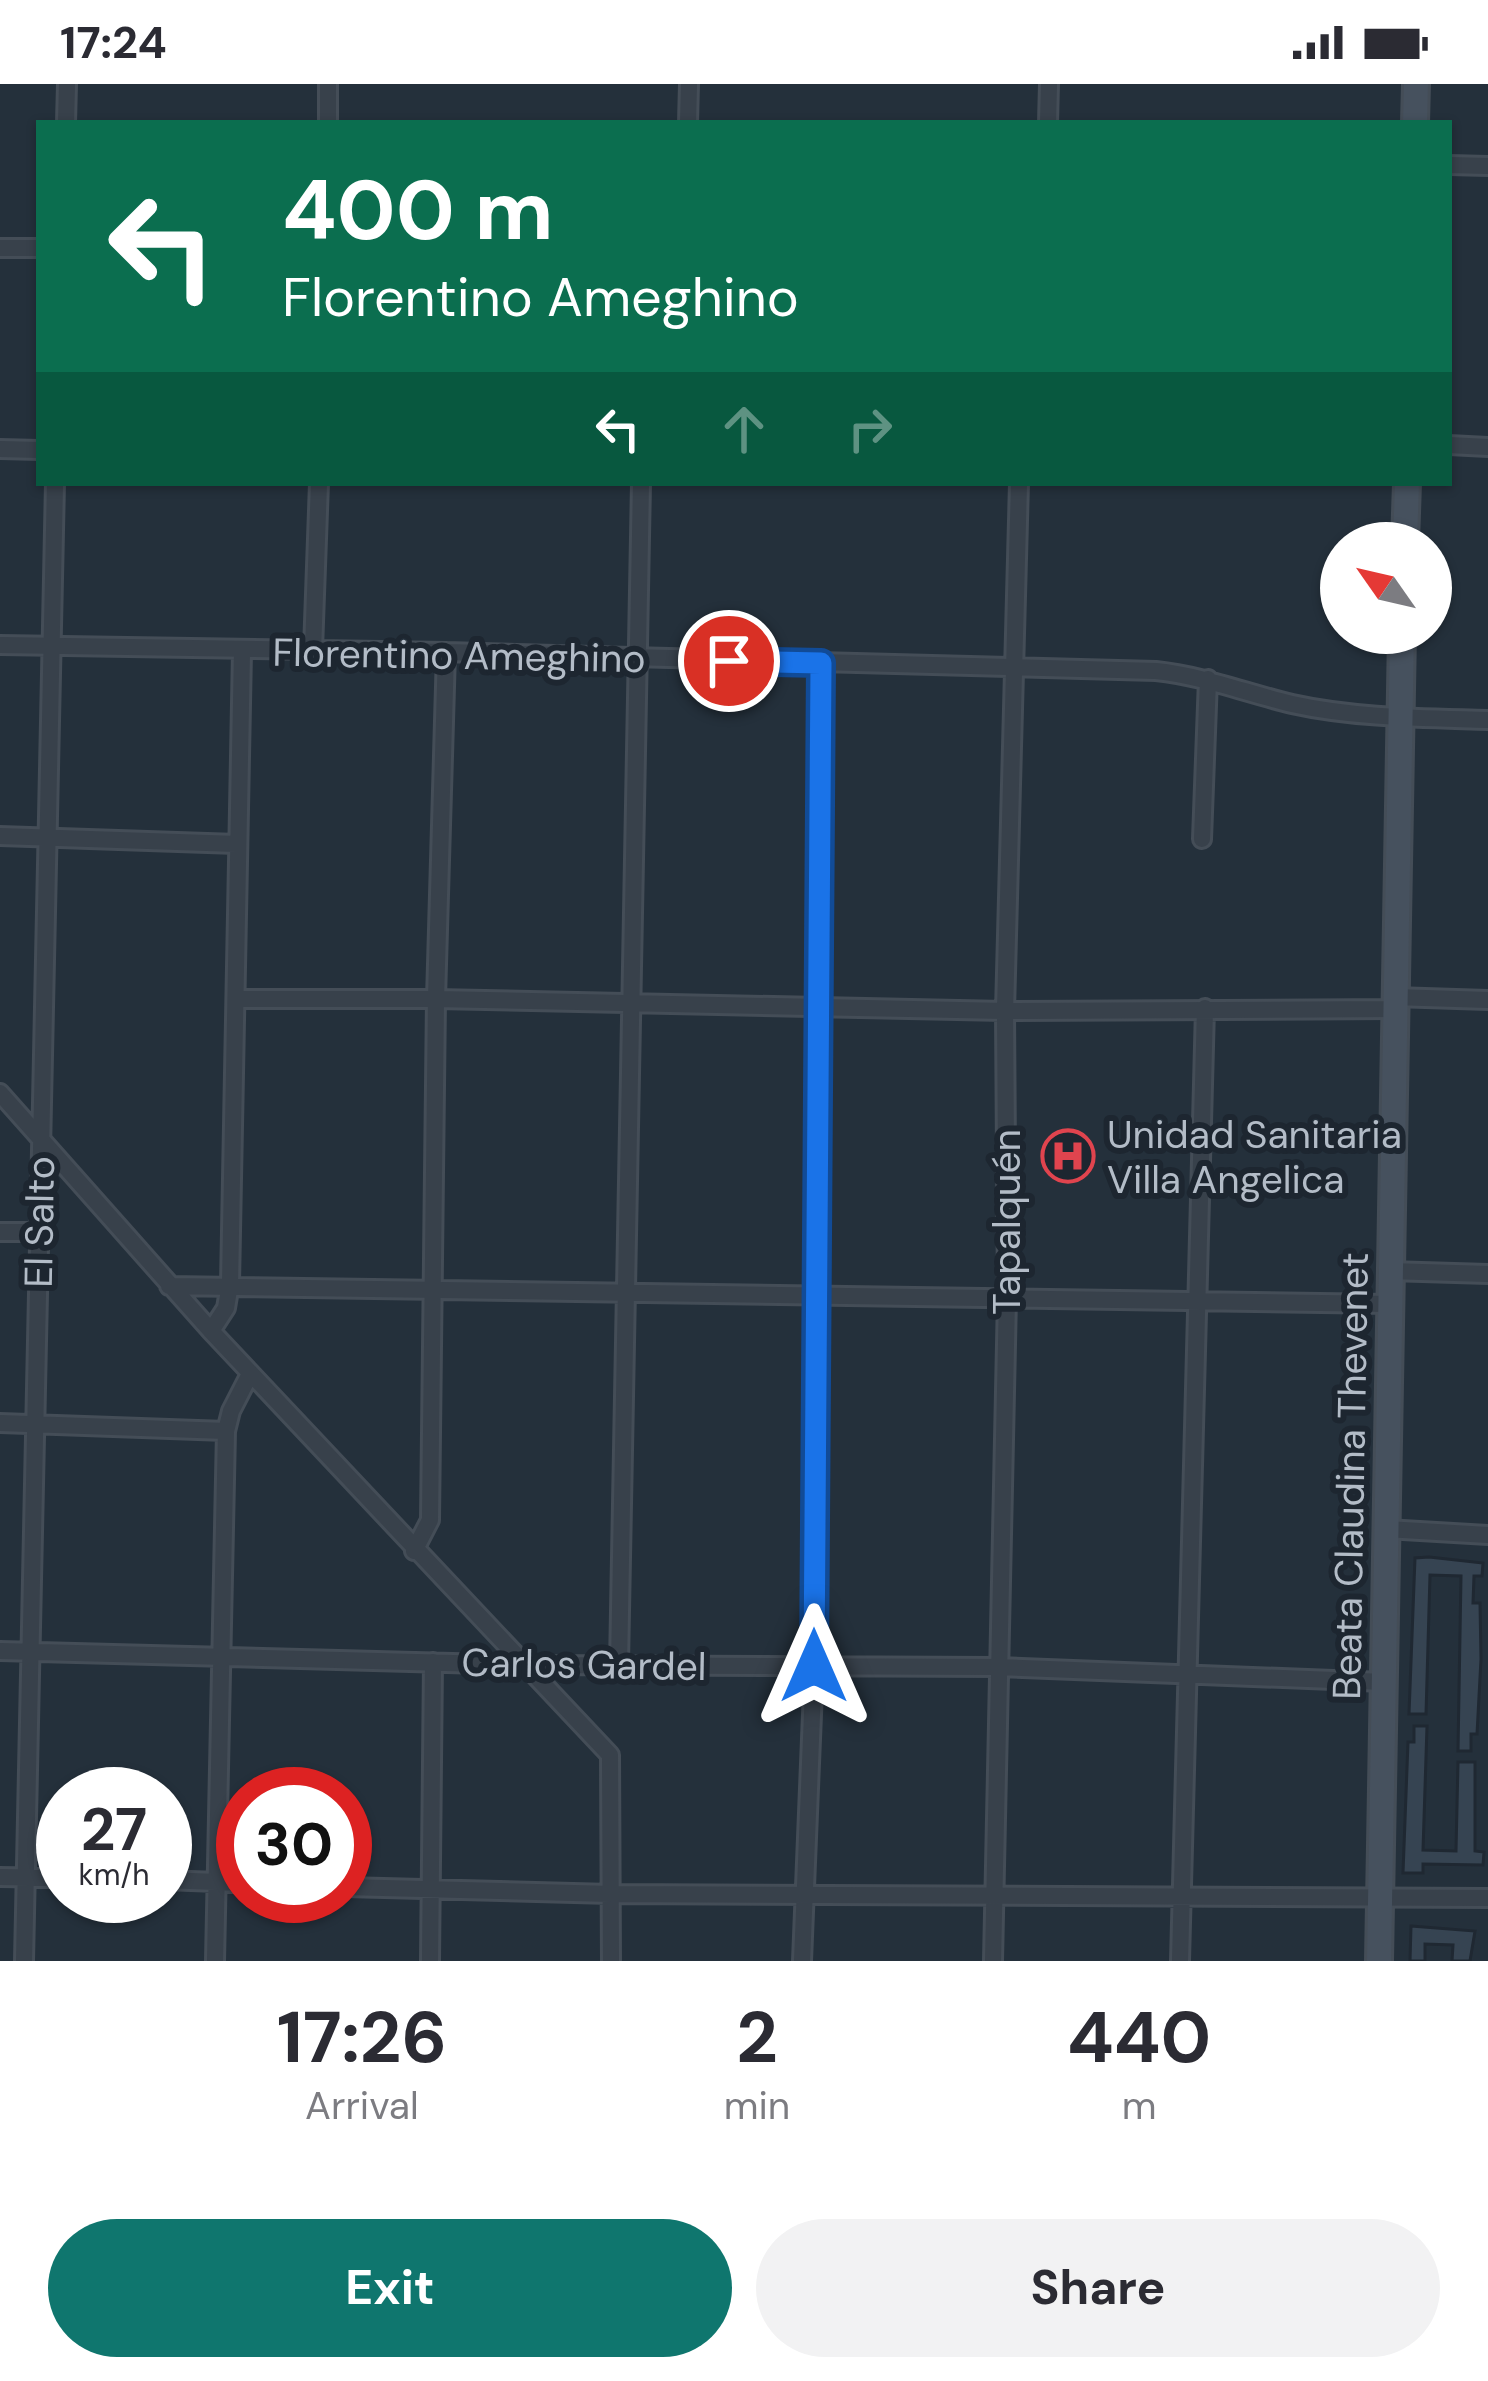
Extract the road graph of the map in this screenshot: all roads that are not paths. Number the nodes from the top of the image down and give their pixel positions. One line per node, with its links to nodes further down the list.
1 (67, 84): 6 (street)
2 (328, 84): 7 (street)
3 (689, 84): 8 (street)
4 (1048, 84): 9 (street)
5 (1416, 84): 10 (main road)
6 (65, 120)
7 (328, 120)
8 (688, 120)
9 (1048, 120)
10 (1415, 120)
11 (1452, 164): 12 (street)
12 (1488, 166)
13 (0, 248): 14 (street)
14 (36, 248)
15 (1452, 446): 16 (street)
16 (1488, 447)
17 (0, 449): 18 (street)
18 (36, 450)
19 (55, 486): 26 (street, El Salto)
20 (319, 486): 27 (street)
21 (641, 486): 31 (street)
22 (1019, 486): 33 (street, Tapalquén)
23 (1407, 486): 24 (main road)
24 (1406, 522)
25 (0, 645): 26 (street, Florentino Ameghino)
26 (54, 646): 28 (street, Florentino Ameghino); 38 (street, El Salto)
27 (313, 650): 28 (street, Florentino Ameghino); 29 (street, Florentino Ameghino)
28 (242, 651): 40 (street)
29 (446, 652): 31 (street, Florentino Ameghino); 42 (street)
30 (1402, 654): 35 (main road, Beata Claudina Thevenet)
31 (638, 658): 32 (street, Florentino Ameghino); 44 (street)
32 (821, 663): 33 (street, Florentino Ameghino); 47 (street)
33 (1015, 666): 34 (street, Florentino Ameghino); 48 (street, Tapalquén)
34 (1208, 679): 35 (street, Florentino Ameghino); 39 (street)
35 (1400, 717): 36 (street, Florentino Ameghino); 45 (main road, Beata Claudina Thevenet)
36 (1488, 720)
37 (0, 836): 38 (street)
38 (48, 837): 40 (street); 50 (street, El Salto)
39 (1202, 838)
40 (237, 844): 41 (street)
41 (237, 999): 42 (street); 55 (street)
42 (436, 999): 44 (street); 57 (street)
43 (1488, 1000): 45 (street)
44 (631, 1002): 47 (street); 58 (street)
45 (1394, 1003): 46 (street); 53 (main road, Beata Claudina Thevenet)
46 (1205, 1008): 48 (street); 61 (street)
47 (816, 1009): 48 (street); 59 (street)
48 (1005, 1011): 60 (street, Tapalquén)
49 (0, 1093): 50 (street)
50 (40, 1139): 52 (street, El Salto); 56 (street)
51 (0, 1232): 52 (street)
52 (38, 1232): 66 (street, El Salto)
53 (1389, 1271): 54 (street); 62 (main road, Beata Claudina Thevenet)
54 (1488, 1274)
55 (230, 1284): 56 (street); 57 (street); 63 (street)
56 (170, 1286): 63 (street)
57 (434, 1288): 58 (street); 70 (street)
58 (626, 1292): 59 (street); 76 (street)
59 (816, 1295): 60 (street); 77 (street)
60 (1007, 1297): 61 (street); 78 (street, Tapalquén)
61 (1197, 1300): 62 (street); 79 (street)
62 (1389, 1304): 68 (main road, Beata Claudina Thevenet)
63 (211, 1331): 64 (street)
64 (250, 1374): 67 (street); 70 (street)
65 (0, 1423): 66 (street)
66 (38, 1424): 67 (street); 72 (street, El Salto)
67 (226, 1431): 73 (street)
68 (1386, 1529): 69 (street); 80 (main road, Beata Claudina Thevenet)
69 (1488, 1535)
70 (414, 1551): 75 (street)
71 (0, 1651): 72 (street, Carlos Gardel)
72 (33, 1651): 73 (street, Carlos Gardel); 82 (street, El Salto)
73 (221, 1656): 74 (street, Carlos Gardel); 85 (street)
74 (433, 1662): 75 (street, Carlos Gardel); 87 (street)
75 (524, 1665): 76 (street, Carlos Gardel); 88 (street)
76 (619, 1665): 77 (street, Carlos Gardel)
77 (814, 1666): 78 (street, Carlos Gardel); 89 (street)
78 (999, 1667): 79 (street, Carlos Gardel); 91 (street, Tapalquén)
79 (1187, 1672): 80 (street, Carlos Gardel); 90 (street)
80 (1384, 1682): 92 (main road, Beata Claudina Thevenet)
81 (0, 1877): 82 (street)
82 (27, 1877): 83 (street); 94 (street, El Salto)
83 (36, 1877)
84 (192, 1881): 85 (street)
85 (215, 1881): 95 (street)
86 (372, 1888): 87 (street)
87 (431, 1891): 88 (street); 96 (street)
88 (611, 1894): 89 (street); 97 (street)
89 (804, 1894): 91 (street); 98 (street)
90 (1182, 1894): 91 (street); 92 (street); 100 (street)
91 (995, 1895): 99 (street, Tapalquén)
92 (1380, 1896): 93 (street); 101 (main road, Beata Claudina Thevenet)
93 (1488, 1898)
94 (24, 1961)
95 (215, 1961)
96 (430, 1961)
97 (611, 1961)
98 (802, 1961)
99 (993, 1961)
100 (1180, 1961)
101 (1379, 1961)

